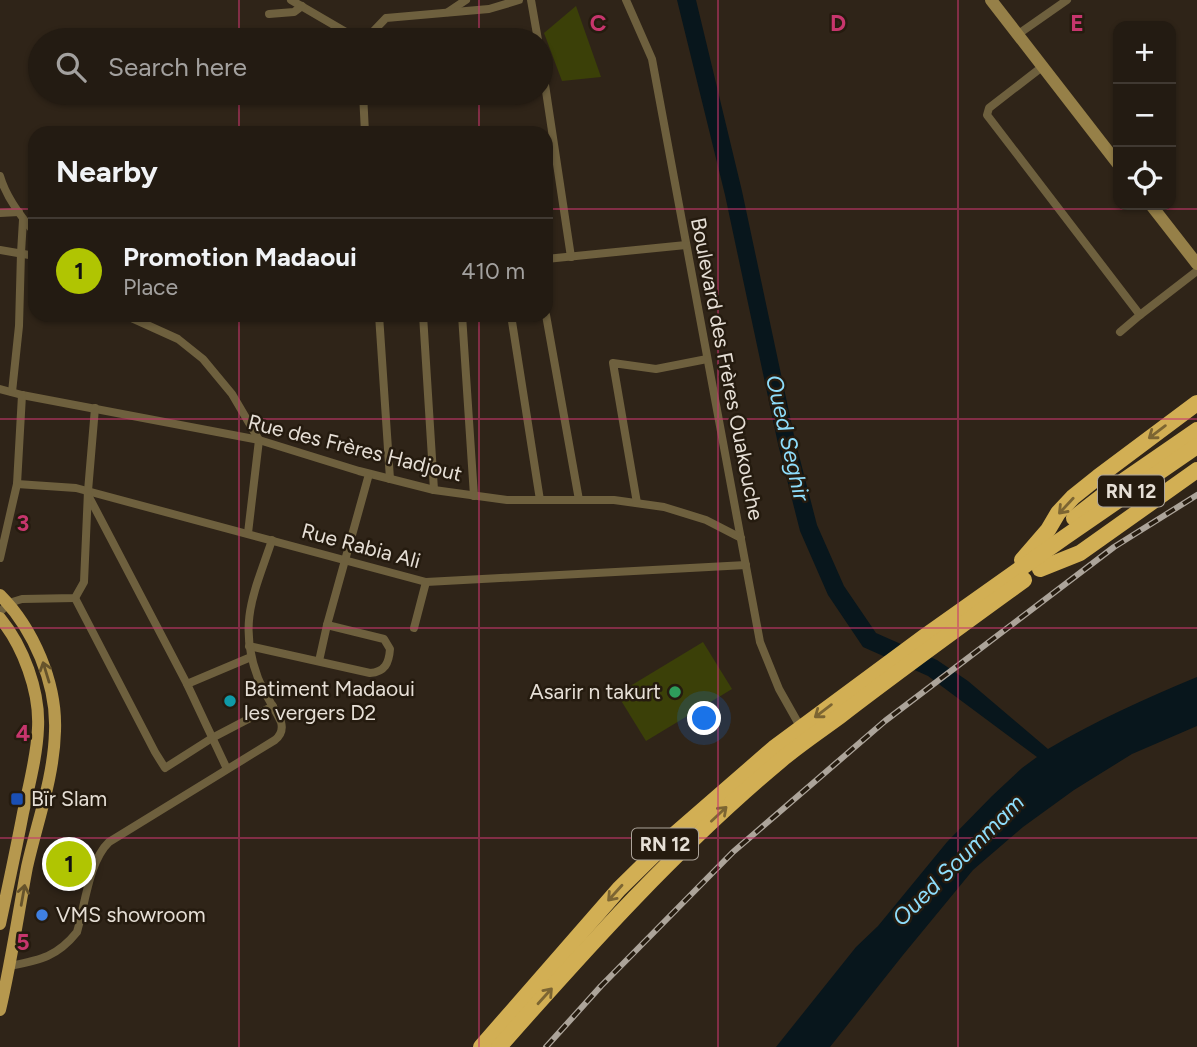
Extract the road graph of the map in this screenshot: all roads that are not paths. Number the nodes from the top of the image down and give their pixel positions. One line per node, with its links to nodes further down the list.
1 (291, 0): 8 (street)
2 (466, 0): 9 (street)
3 (519, 0): 9 (street)
4 (531, 0): 13 (street)
5 (626, 0): 27 (street, Boulevard des Frères Ouakouche)
6 (990, 0): 14 (street)
7 (1067, 0): 14 (street)
8 (302, 6): 10 (street); 11 (street)
9 (446, 13): 12 (street)
10 (268, 14)
11 (339, 28)
12 (376, 28)
13 (536, 28)
14 (1017, 35): 15 (street)
15 (1042, 67): 21 (street); 35 (street)
16 (364, 105): 18 (street)
17 (548, 105): 19 (street)
18 (365, 126)
19 (551, 126)
20 (553, 138): 31 (street)
21 (1113, 158)
22 (0, 176): 25 (street)
23 (1154, 210): 33 (street)
24 (0, 213): 25 (street)
25 (21, 216): 26 (street); 29 (street)
26 (28, 224)
27 (686, 245): 31 (street); 43 (street, Boulevard des Frères Ouakouche)
28 (0, 250): 29 (street)
29 (21, 253): 30 (street); 45 (street)
30 (28, 254)
31 (571, 257): 32 (street)
32 (553, 258)
33 (1197, 264)
34 (1197, 271): 35 (street)
35 (1140, 315): 42 (street)
36 (140, 322): 50 (street)
37 (379, 322): 55 (street)
38 (423, 322): 57 (street)
39 (462, 322): 59 (street)
40 (512, 322): 60 (street)
41 (547, 322): 61 (street)
42 (1120, 332)
43 (707, 359): 62 (street); 64 (street, Boulevard des Frères Ouakouche)
44 (0, 389): 45 (street, Rue des Frères Hadjout)
45 (12, 393): 46 (street, Rue des Frères Hadjout)
46 (22, 395): 48 (street, Rue des Frères Hadjout); 56 (street)
47 (1197, 403): 71 (highway, one-way to 71)
48 (95, 408): 50 (street, Rue des Frères Hadjout); 58 (street)
49 (1197, 430): 71 (highway, RN 12)
50 (259, 440): 54 (street, Rue des Frères Hadjout); 63 (street)
51 (1197, 446): 66 (highway, RN 12)
52 (1197, 456): 66 (highway, RN 12)
53 (1197, 470): 70 (highway, RN 12)
54 (369, 474): 55 (street, Rue des Frères Hadjout); 68 (street)
55 (390, 479): 57 (street, Rue des Frères Hadjout)
56 (17, 484): 58 (street, Rue Rabia Ali); 67 (street)
57 (434, 490): 59 (street, Rue des Frères Hadjout)
58 (88, 493): 63 (street, Rue Rabia Ali); 73 (street); 82 (street)
59 (474, 496): 60 (street, Rue des Frères Hadjout)
60 (540, 500): 61 (street, Rue des Frères Hadjout)
61 (579, 500): 62 (street, Rue des Frères Hadjout)
62 (637, 503): 64 (street, Rue des Frères Hadjout)
63 (248, 533): 65 (street, Rue Rabia Ali)
64 (741, 538): 69 (street, Boulevard des Frères Ouakouche)
65 (272, 540): 68 (street, Rue Rabia Ali); 79 (street)
66 (1068, 541): 70 (highway, RN 12); 71 (highway, RN 12)
67 (0, 558)
68 (345, 560): 72 (street, Rue Rabia Ali); 76 (street)
69 (746, 565): 72 (street, Rue Rabia Ali); 84 (street, Boulevard des Frères Ouakouche)
70 (1040, 569): 78 (highway, RN 12)
71 (1005, 580): 78 (highway, RN 12)
72 (426, 582): 77 (street)
73 (75, 598): 74 (street); 85 (street)
74 (3, 603): 88 (main road, one-way to 74)
75 (0, 618): 87 (main road)
76 (327, 625): 81 (street); 81 (street)
77 (414, 628)
78 (925, 644): 84 (highway, RN 12)
79 (249, 646): 80 (street); 81 (street)
80 (251, 657): 82 (street); 83 (street)
81 (319, 661)
82 (187, 684): 85 (street)
83 (273, 706): 85 (street); 86 (street)
84 (805, 734): 90 (highway, RN 12, one-way to 90); 91 (highway, RN 12, one-way to 84)
85 (212, 738): 86 (street)
86 (227, 769): 88 (street)
87 (0, 924)
88 (10, 966): 89 (main road)
89 (0, 1010)
90 (481, 1047)
91 (499, 1047)

